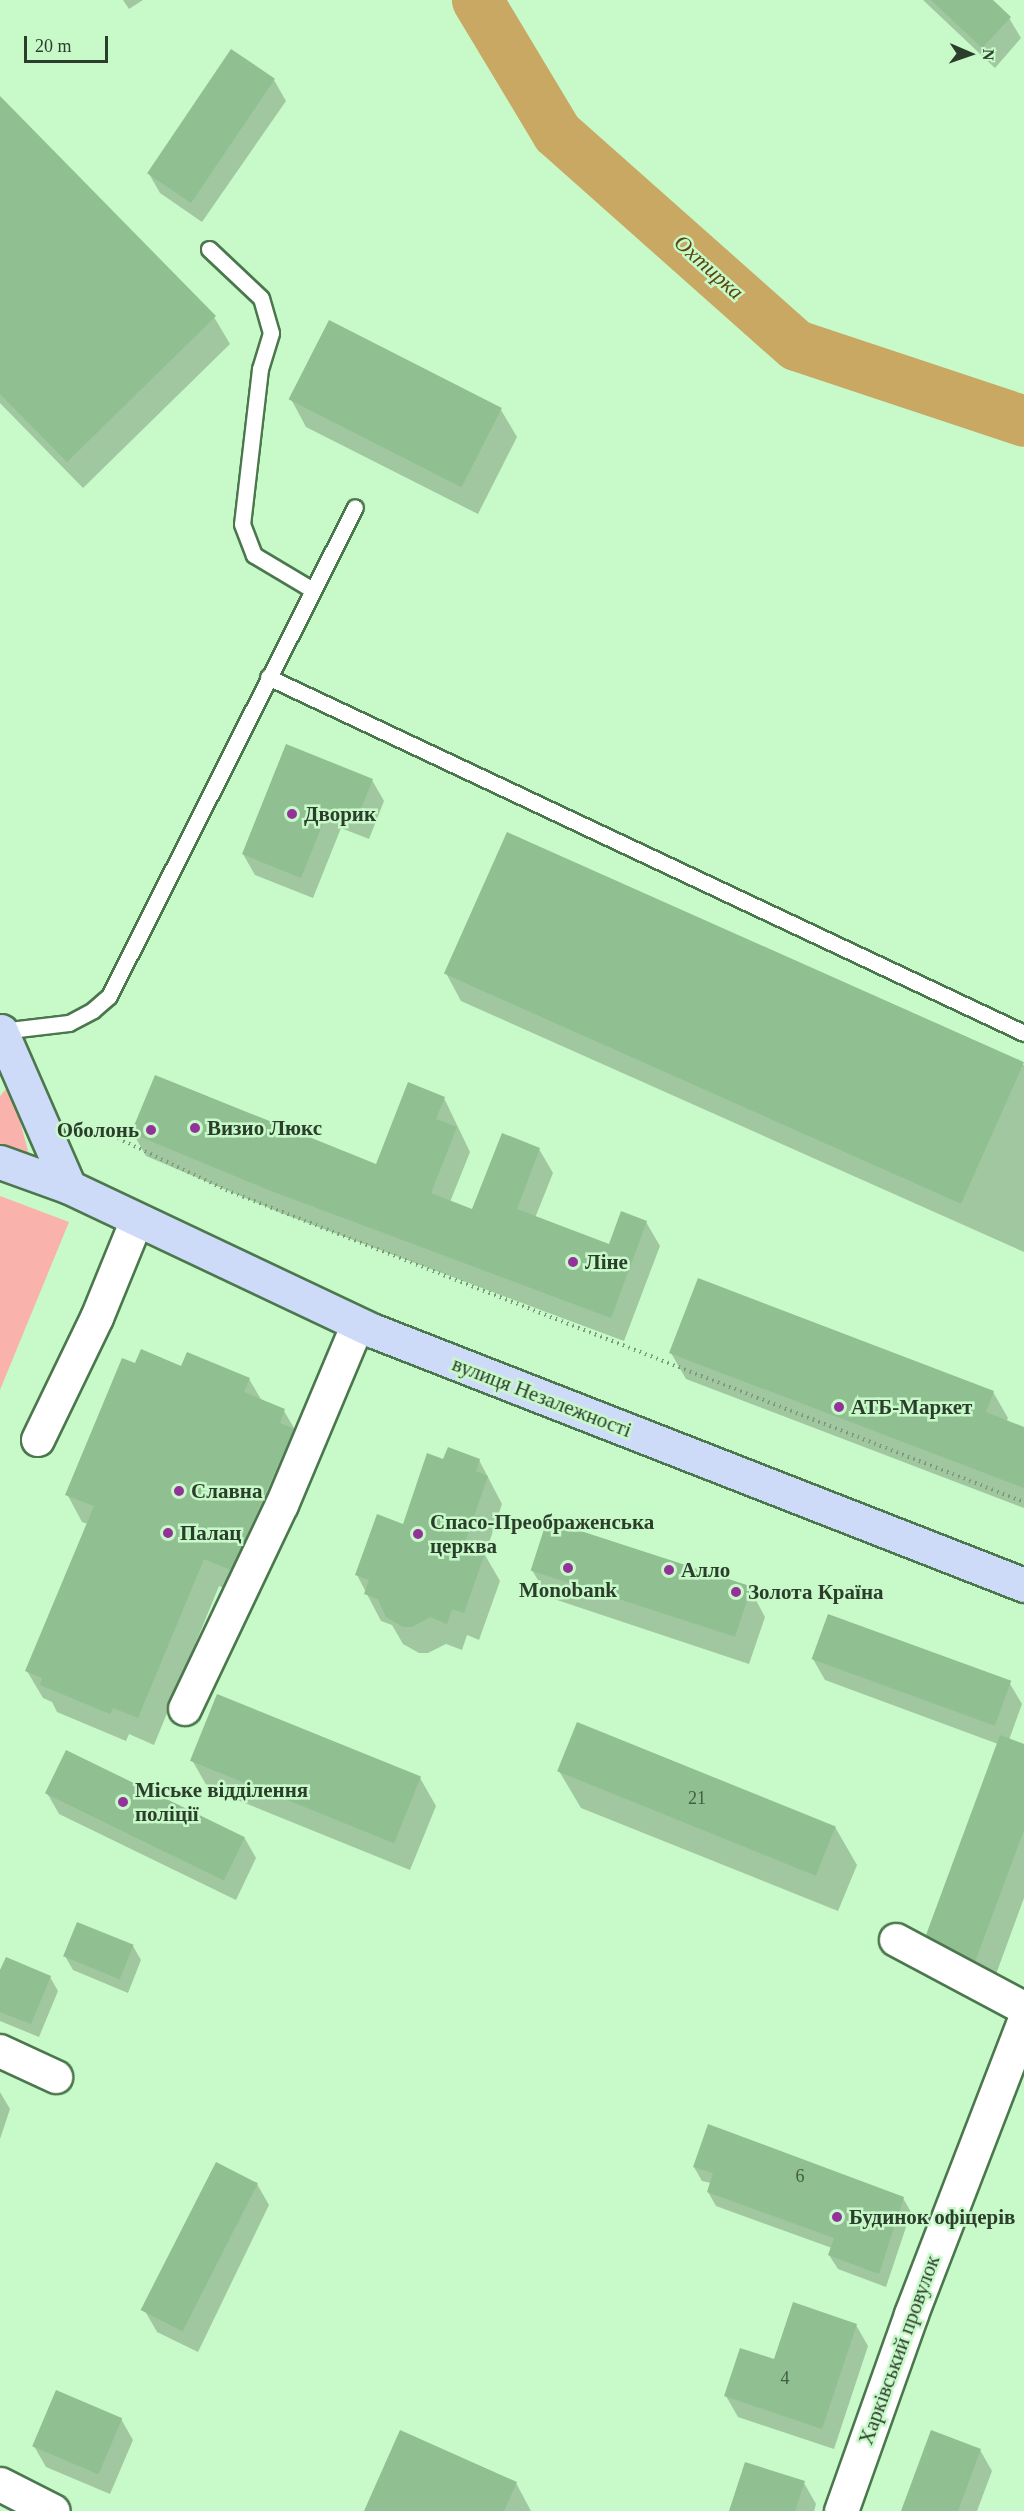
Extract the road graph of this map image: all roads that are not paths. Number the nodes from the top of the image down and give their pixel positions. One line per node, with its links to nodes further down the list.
1 (209, 249): 3 (lane)
2 (355, 507): 3 (lane)
3 (311, 589): 4 (lane)
4 (268, 677): 5 (lane); 6 (lane)
5 (0, 1026): 8 (main road)
6 (1024, 1033)
7 (0, 1162): 8 (main road, вулиця Незалежності)
8 (69, 1187): 9 (main road, вулиця Незалежності)
9 (137, 1220): 10 (main road, вулиця Незалежності); 11 (street)
10 (358, 1324): 12 (main road, вулиця Незалежності); 13 (street)
11 (38, 1440)
12 (1024, 1585)
13 (185, 1709)
14 (896, 1940): 15 (street)
15 (1024, 2008)
16 (1024, 2021): 21 (street, Харківський провулок)
17 (0, 2051): 18 (street)
18 (56, 2077)
19 (0, 2484): 20 (street)
20 (53, 2511)
21 (841, 2511)

